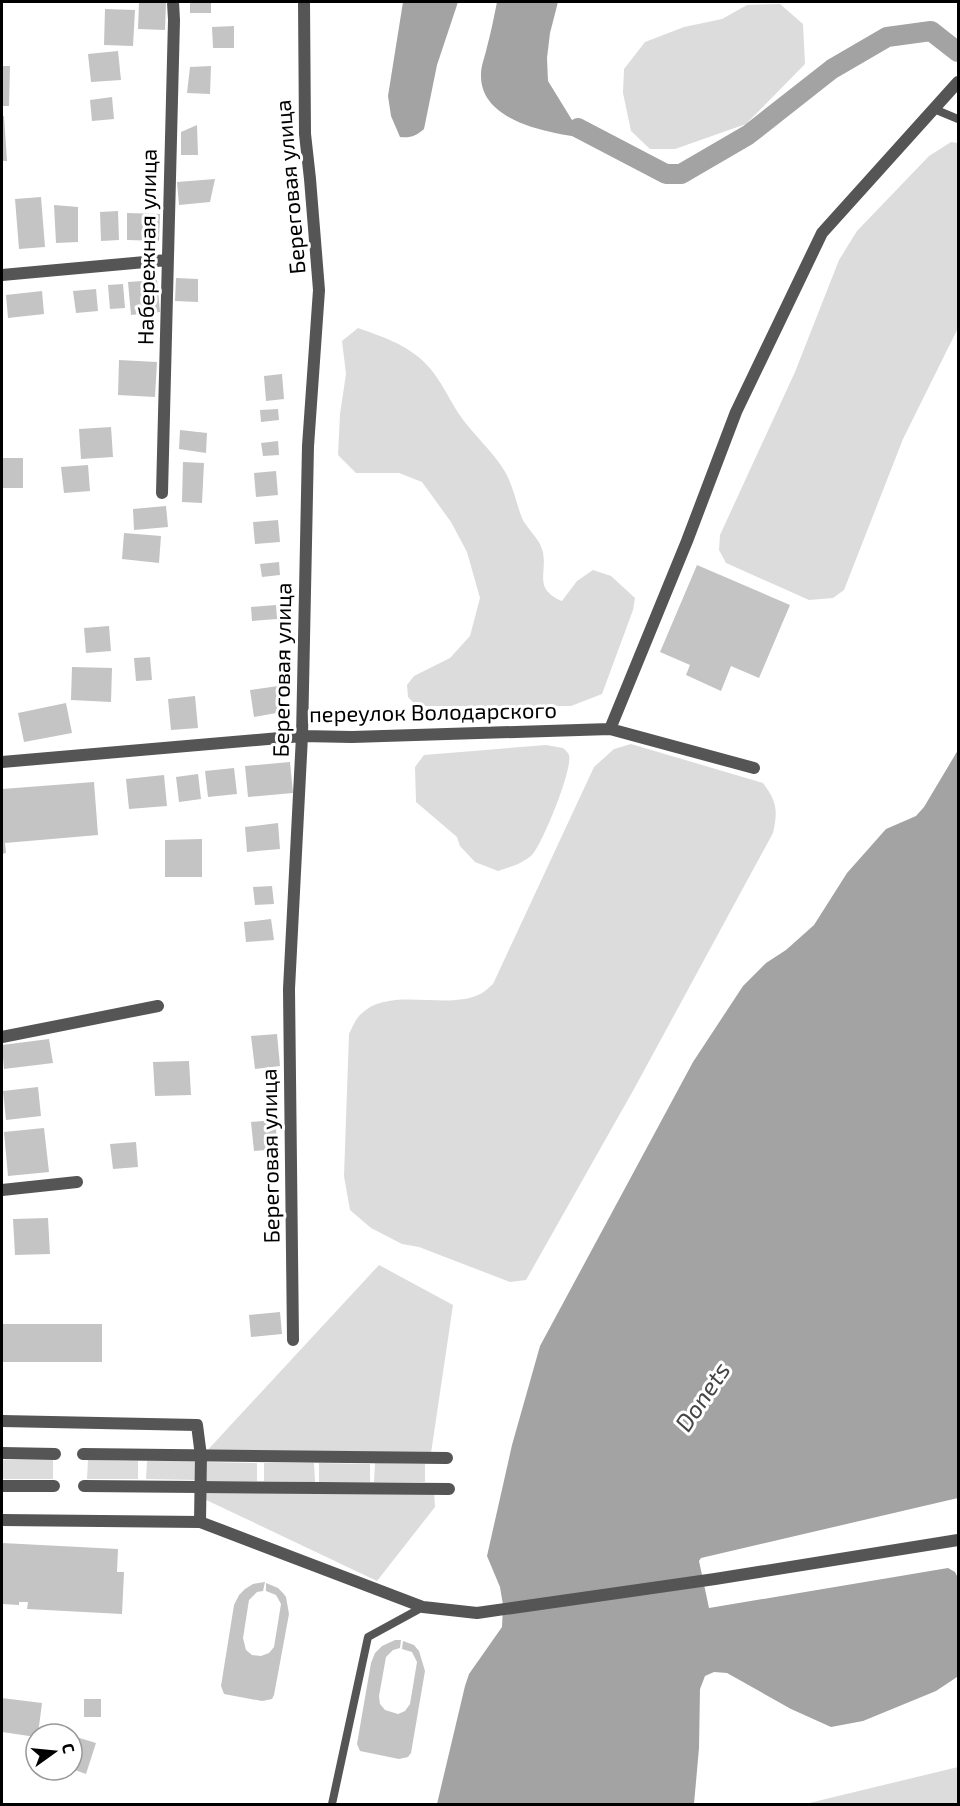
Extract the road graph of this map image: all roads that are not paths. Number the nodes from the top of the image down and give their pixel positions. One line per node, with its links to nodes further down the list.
1 (173, 2): 6 (street, Набережная улица)
2 (304, 2): 10 (street, Береговая улица)
3 (956, 85): 4 (street)
4 (934, 109): 5 (lane); 9 (street)
5 (958, 119)
6 (167, 260): 7 (street); 8 (street, Набережная улица)
7 (2, 275)
8 (162, 493)
9 (610, 729): 10 (street, переулок Володарского); 12 (street, переулок Володарского)
10 (302, 736): 11 (street, переулок Володарского); 17 (street, Береговая улица)
11 (2, 762)
12 (754, 768)
13 (158, 1006): 14 (street)
14 (2, 1037)
15 (76, 1182): 16 (street)
16 (2, 1190)
17 (293, 1340)
18 (2, 1421): 22 (street)
19 (2, 1453): 20 (street)
20 (55, 1454)
21 (83, 1454): 22 (street)
22 (201, 1456): 23 (street); 27 (street)
23 (447, 1458)
24 (2, 1486): 25 (street)
25 (54, 1486)
26 (84, 1486): 27 (street)
27 (201, 1486): 28 (street); 30 (street)
28 (450, 1489)
29 (2, 1520): 30 (street)
30 (200, 1522): 32 (street)
31 (958, 1540): 32 (street)
32 (423, 1607): 33 (lane)
33 (332, 1804)

